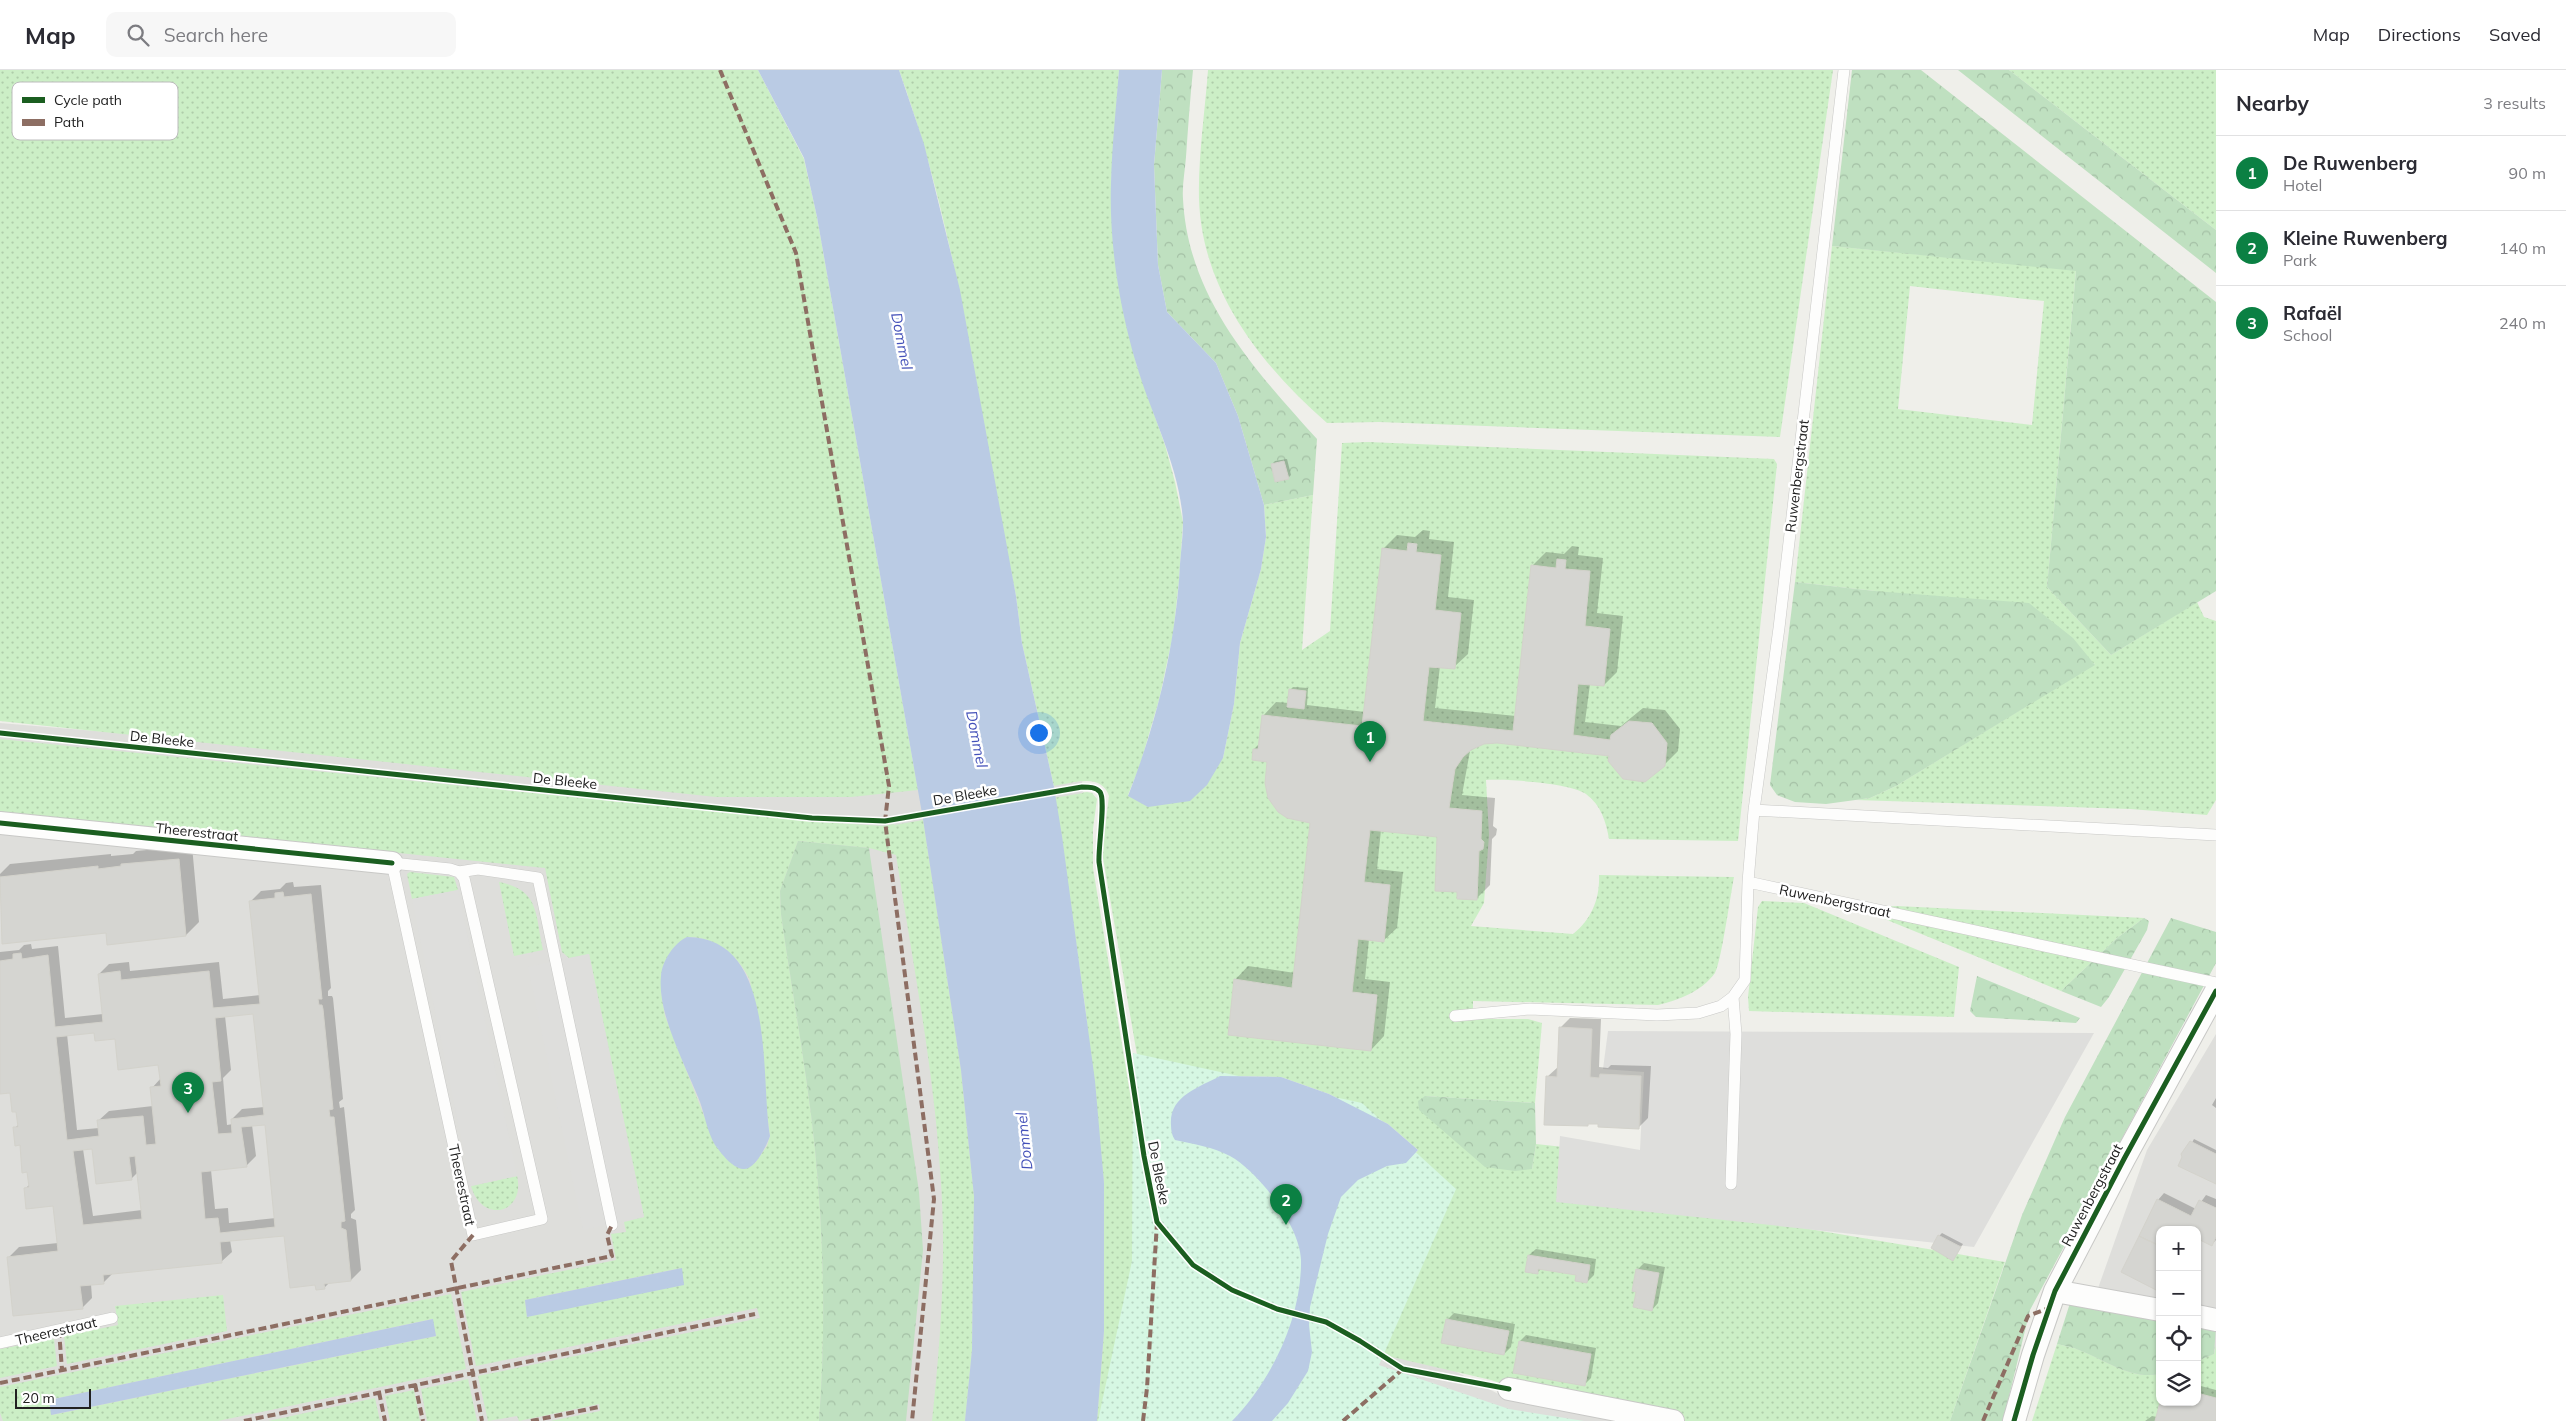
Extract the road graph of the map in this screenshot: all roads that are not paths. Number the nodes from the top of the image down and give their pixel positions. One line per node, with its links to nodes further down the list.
1 (1844, 70): 2 (lane, Ruwenbergstraat)
2 (1754, 810): 4 (lane); 7 (lane, Ruwenbergstraat)
3 (0, 823): 5 (street, Theerestraat)
4 (2216, 835)
5 (392, 863): 6 (lane, Theerestraat); 6 (lane, Theerestraat)
6 (459, 872): 13 (lane, Theerestraat)
7 (1748, 882): 8 (lane, Ruwenbergstraat); 10 (lane, Ruwenbergstraat)
8 (2216, 983)
9 (2216, 991): 14 (street, Ruwenbergstraat)
10 (1733, 997): 11 (lane); 12 (lane)
11 (1455, 1016)
12 (1731, 1184)
13 (612, 1225)
14 (2055, 1291): 15 (street); 22 (street, Ruwenbergstraat)
15 (2156, 1309)
16 (2201, 1317): 18 (street)
17 (112, 1318): 19 (lane, Theerestraat)
18 (2216, 1320)
19 (0, 1343)
20 (1508, 1389): 21 (street)
21 (1673, 1421)
22 (2014, 1421)

